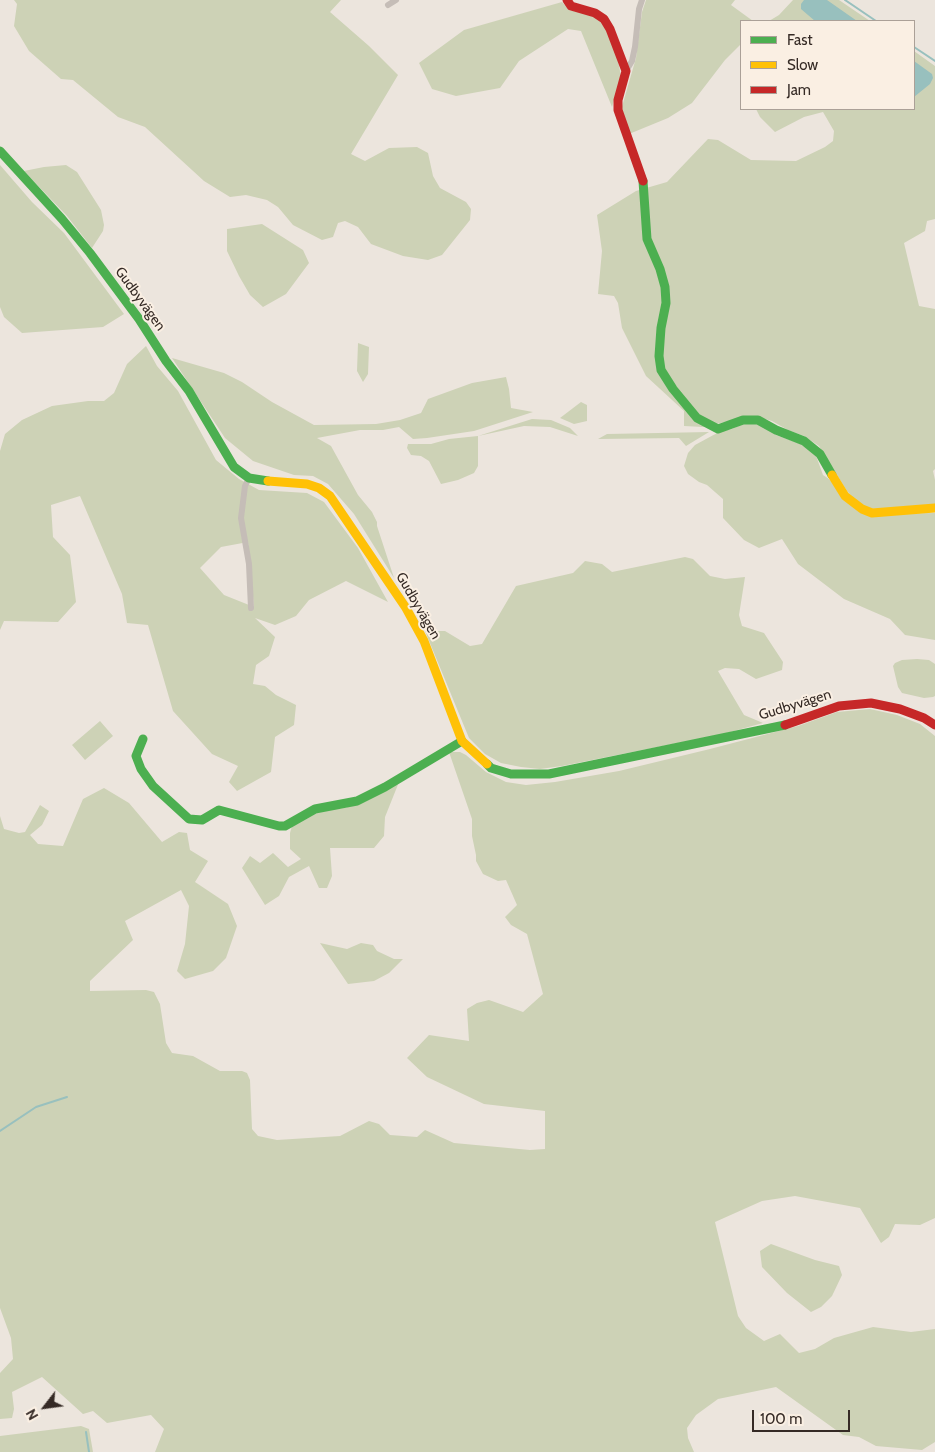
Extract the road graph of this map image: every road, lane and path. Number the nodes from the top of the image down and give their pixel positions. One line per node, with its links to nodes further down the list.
1 (396, 0): 4 (street)
2 (567, 0): 5 (street)
3 (642, 0): 5 (street)
4 (388, 5)
5 (626, 71): 8 (street)
6 (0, 151): 7 (street, Gudbyvägen)
7 (249, 478): 9 (street); 12 (street, Gudbyvägen)
8 (935, 508)
9 (251, 608)
10 (935, 725): 12 (street, Gudbyvägen)
11 (143, 739): 12 (street)
12 (462, 740)

